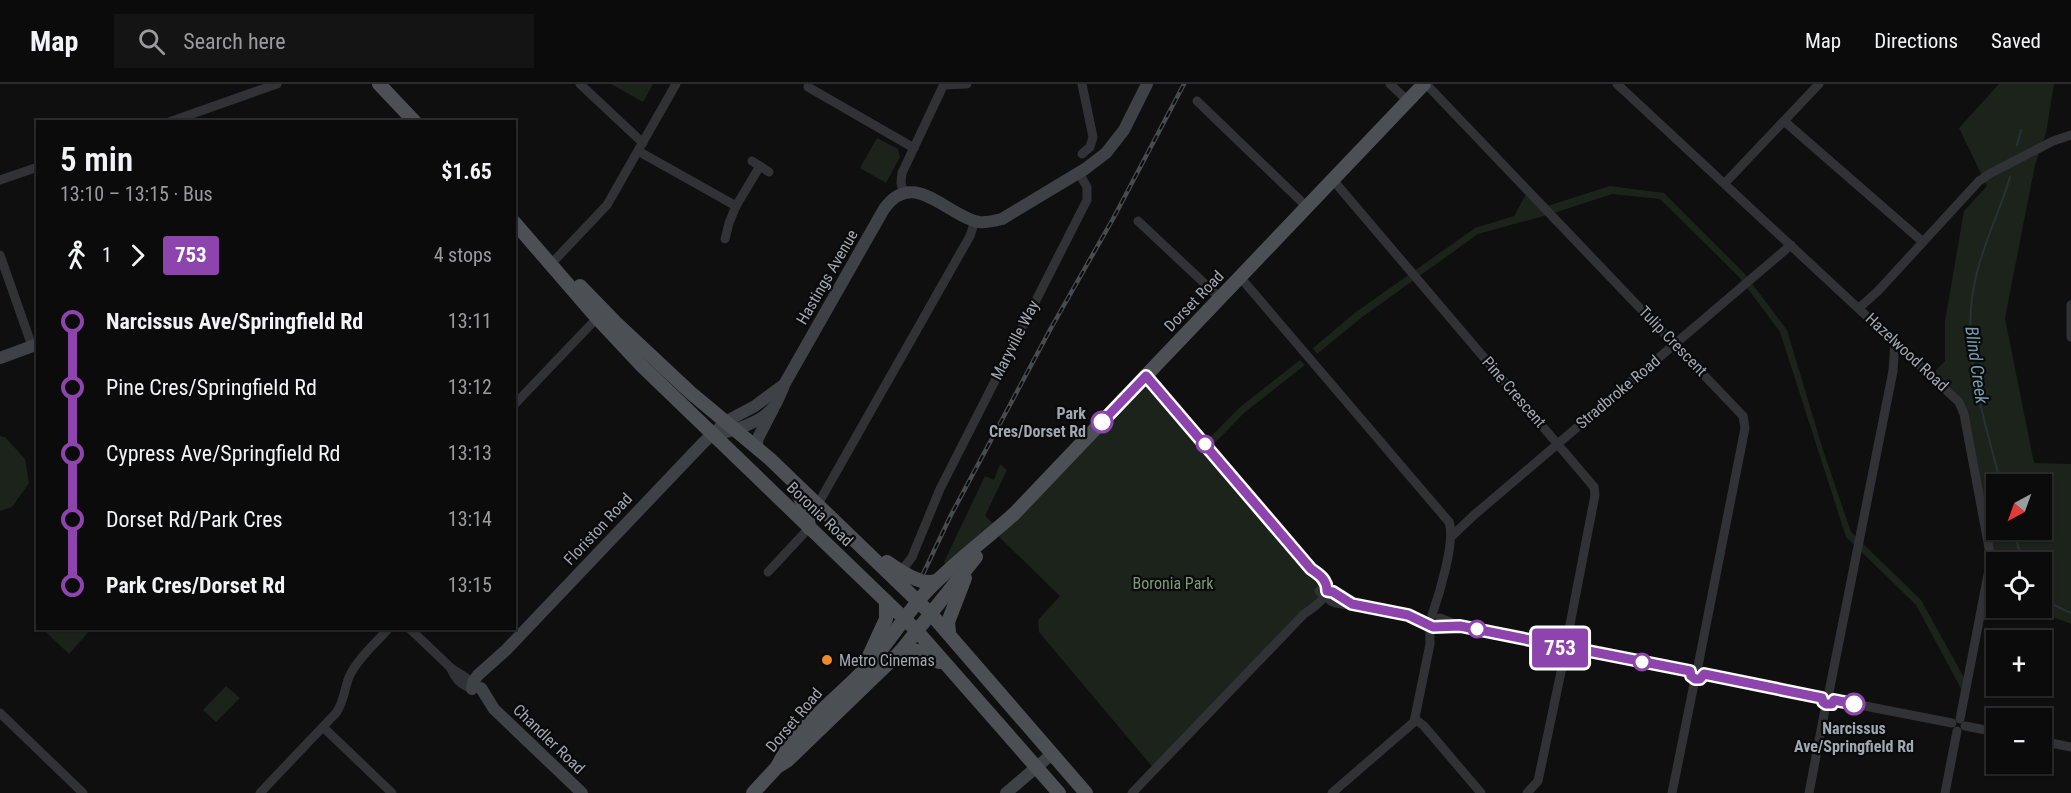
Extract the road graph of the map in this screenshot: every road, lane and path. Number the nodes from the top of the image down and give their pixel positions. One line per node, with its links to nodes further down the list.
1 (277, 84): 16 (street)
2 (379, 84): 17 (main road)
3 (580, 84): 20 (street)
4 (676, 84): 20 (street)
5 (943, 84): 6 (street); 21 (street)
6 (967, 84)
7 (1082, 84): 22 (street)
8 (1147, 84): 24 (main road)
9 (1390, 84): 15 (street)
10 (1425, 84): 15 (main road, Dorset Road); 47 (street, Tulip Crescent)
11 (1819, 84): 18 (street)
12 (1619, 85): 28 (street, Hazelwood Road)
13 (808, 87): 21 (street)
14 (1197, 101): 31 (street)
15 (1408, 101): 27 (main road, Dorset Road)
16 (175, 120)
17 (413, 120)
18 (1784, 121): 28 (street); 36 (street)
19 (2070, 138): 36 (street)
20 (640, 147): 30 (street); 39 (street)
21 (914, 148): 29 (street)
22 (1082, 154)
23 (36, 168): 26 (street)
24 (1082, 171): 32 (main road); 70 (street, Maryville Way)
25 (769, 172): 30 (street)
26 (0, 180)
27 (1333, 180): 31 (main road, Dorset Road); 58 (street, Pine Crescent)
28 (1725, 183): 37 (street, Hazelwood Road)
29 (904, 194): 32 (main road); 53 (main road, Hastings Avenue)
30 (736, 206): 35 (street)
31 (1307, 207): 40 (main road, Dorset Road)
32 (975, 221): 63 (street)
33 (1138, 221): 41 (street)
34 (516, 224): 39 (main road, Boronia Road)
35 (725, 239)
36 (1923, 242): 43 (street)
37 (1791, 245): 43 (street, Hazelwood Road); 47 (street, Stradbroke Road)
38 (0, 255): 48 (street)
39 (552, 264): 44 (main road, Boronia Road); 56 (main road, Boronia Road)
40 (1240, 277): 41 (main road, Dorset Road); 66 (street)
41 (1220, 298): 52 (main road, Dorset Road)
42 (2071, 305): 45 (street)
43 (1861, 310): 46 (street, Hazelwood Road)
44 (597, 318): 54 (street); 57 (main road, Boronia Road)
45 (2071, 337)
46 (1895, 342): 49 (street, Hazelwood Road); 51 (street)
47 (1675, 344): 58 (street, Stradbroke Road); 86 (street, Tulip Crescent)
48 (35, 345): 50 (main road)
49 (1904, 350): 51 (street); 92 (street, Hazelwood Road)
50 (0, 358)
51 (1893, 371): 89 (street)
52 (1146, 376): 67 (main road, Dorset Road); 73 (street)
53 (786, 383): 55 (main road, Hastings Avenue); 56 (main road, Hastings Avenue)
54 (516, 403)
55 (775, 406): 56 (main road, Hastings Avenue); 59 (main road)
56 (732, 425): 57 (main road, Hastings Avenue); 59 (main road, Boronia Road)
57 (712, 435): 61 (main road, Boronia Road); 88 (main road, Floriston Road)
58 (1558, 443): 66 (street, Stradbroke Road); 83 (street, Pine Crescent)
59 (756, 447): 60 (main road, Boronia Road)
60 (770, 459): 61 (main road); 62 (main road, Boronia Road)
61 (756, 475): 64 (main road, Boronia Road)
62 (789, 477): 63 (main road, Boronia Road); 64 (main road)
63 (818, 504): 65 (main road, Boronia Road)
64 (809, 528): 65 (main road); 71 (street); 74 (main road, Boronia Road)
65 (846, 531): 68 (main road, Boronia Road)
66 (1451, 533): 78 (street)
67 (986, 539): 69 (main road, Dorset Road); 72 (main road, Dorset Road)
68 (861, 544): 70 (main road, Boronia Road); 75 (main road, Boronia Road)
69 (976, 557): 76 (main road, Dorset Road); 82 (main road, Dorset Road)
70 (899, 570): 72 (main road, Boronia Road)
71 (768, 572)
72 (936, 581): 75 (main road, Dorset Road)
73 (1324, 593): 78 (street); 108 (street)
74 (886, 601): 77 (main road, Boronia Road); 85 (main road)
75 (919, 601): 76 (main road, Boronia Road); 77 (main road, Dorset Road)
76 (931, 614): 81 (main road, Dorset Road); 82 (main road, Boronia Road)
77 (905, 619): 81 (main road, Boronia Road); 85 (main road, Dorset Road)
78 (1435, 620): 83 (street); 91 (street)
79 (387, 630): 93 (street)
80 (411, 630): 88 (street, Chandler Road)
81 (917, 631): 84 (main road, Dorset Road); 87 (main road, Boronia Road)
82 (949, 632): 97 (main road, Boronia Road)
83 (1566, 647): 86 (street); 111 (street, Pine Crescent)
84 (900, 652): 87 (main road); 98 (main road, Dorset Road)
85 (862, 672): 98 (main road, Dorset Road)
86 (1697, 672): 89 (street); 112 (street, Tulip Crescent)
87 (960, 678): 99 (main road, Boronia Road)
88 (475, 686): 103 (main road, Chandler Road)
89 (1828, 698): 92 (street); 113 (street)
90 (0, 713): 100 (street)
91 (1415, 719): 109 (street); 110 (street)
92 (1958, 725): 94 (street); 114 (street, Hazelwood Road)
93 (323, 727): 101 (street); 102 (street)
94 (1986, 730)
95 (2052, 743): 96 (street)
96 (2071, 747)
97 (1052, 754): 99 (main road); 107 (main road, Boronia Road)
98 (777, 767): 104 (main road, Dorset Road)
99 (1036, 767): 105 (main road); 106 (main road, Boronia Road)
100 (83, 793)
101 (260, 793)
102 (392, 793)
103 (582, 793)
104 (753, 793)
105 (1006, 793)
106 (1059, 793)
107 (1086, 793)
108 (1132, 793)
109 (1332, 793)
110 (1481, 793)
111 (1527, 793)
112 (1672, 793)
113 (1809, 793)
114 (1945, 793)

